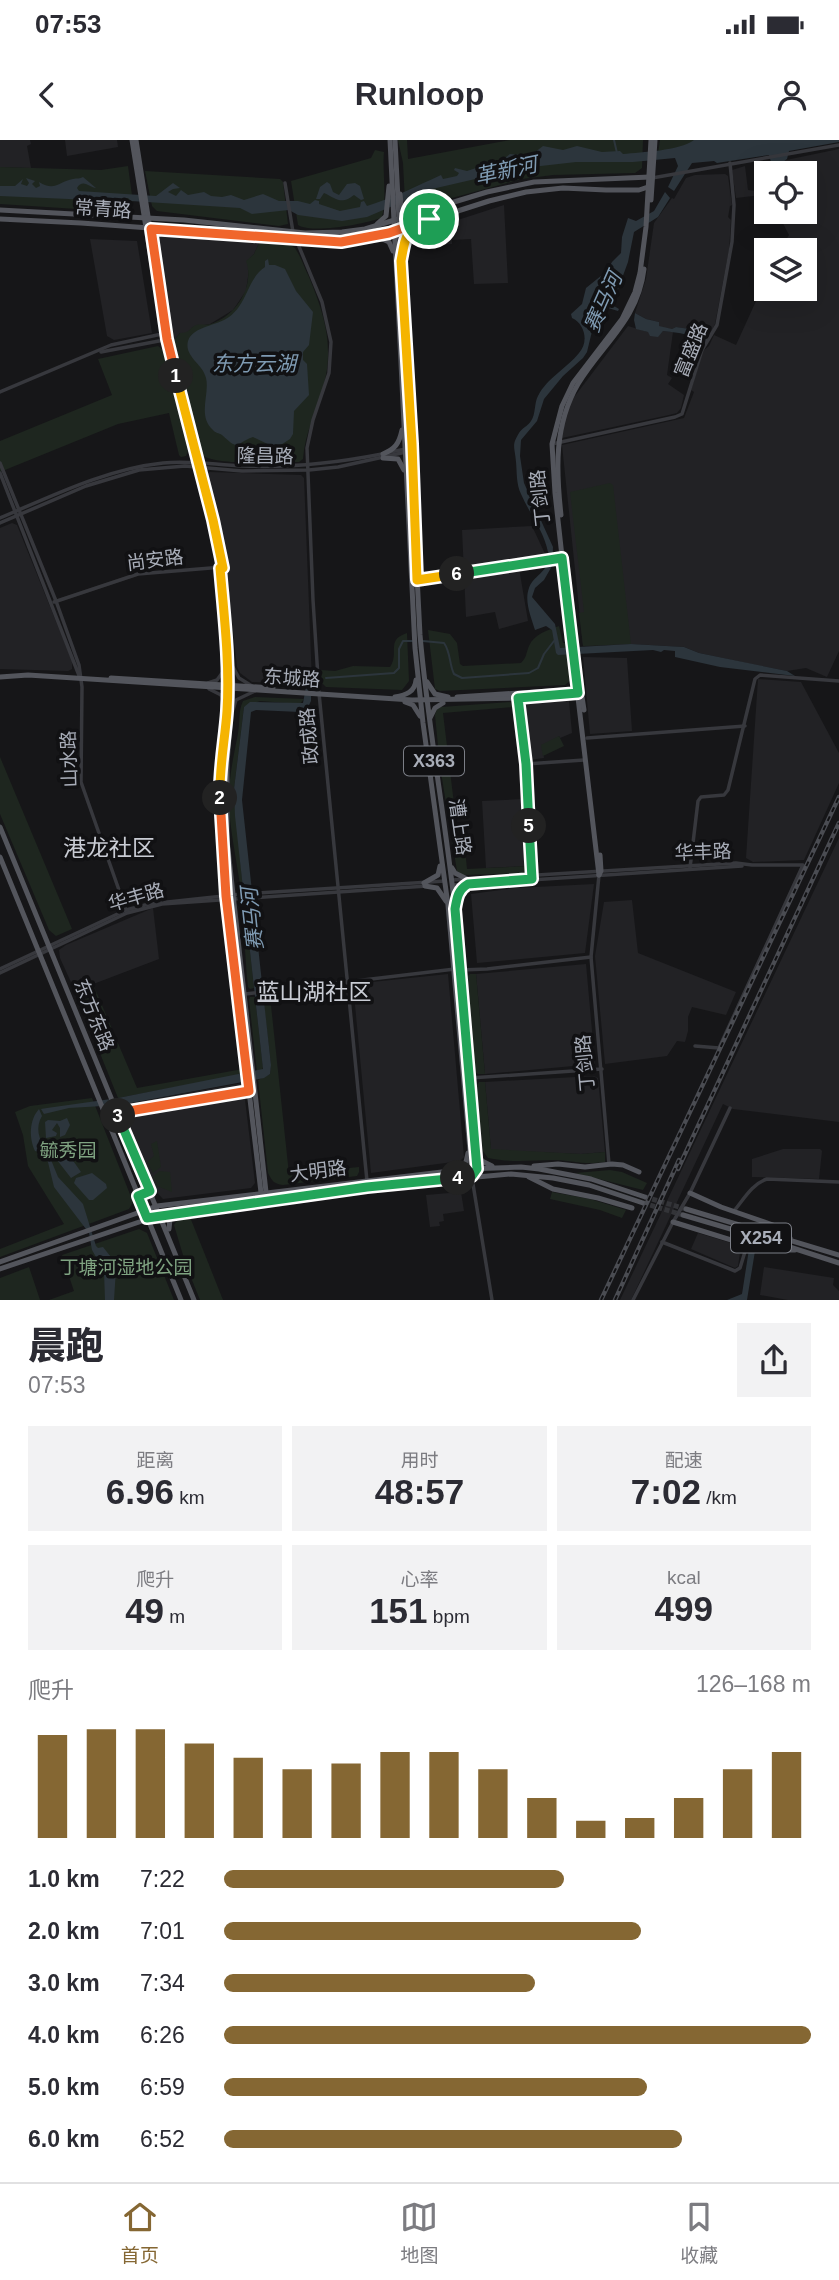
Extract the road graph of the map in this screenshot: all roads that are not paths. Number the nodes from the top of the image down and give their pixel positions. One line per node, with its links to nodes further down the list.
1 (134, 140): 13 (main road)
2 (392, 140): 9 (main road, X363)
3 (653, 140): 6 (main road, 丁剑路)
4 (839, 145): 5 (street)
5 (730, 163): 6 (street, 常青路); 27 (street, 富盛路)
6 (650, 177): 8 (main road); 11 (main road, 常青路); 12 (main road, 丁剑路)
7 (285, 183): 20 (street, 政成路)
8 (648, 188): 12 (main road, 丁剑路); 15 (main road, 常青路)
9 (395, 206): 11 (main road); 16 (main road, X363); 18 (main road)
10 (0, 210): 13 (main road, 常青路)
11 (428, 211): 16 (main road, 常青路)
12 (648, 211): 27 (main road, 丁剑路)
13 (147, 218): 17 (main road); 20 (main road, 常青路)
14 (0, 219): 17 (main road, 常青路)
15 (429, 219): 19 (main road, 常青路); 23 (main road)
16 (396, 220): 18 (main road, 常青路); 19 (main road, X363)
17 (148, 228): 22 (main road, 常青路); 24 (main road); 31 (main road)
18 (365, 229): 20 (main road, 常青路)
19 (397, 230): 21 (main road, 常青路); 23 (main road, X363)
20 (293, 232): 22 (street, 政成路)
21 (368, 238): 22 (main road, 常青路); 23 (main road)
22 (295, 240): 32 (street, 政成路)
23 (398, 260): 26 (main road, X363); 28 (main road, X363)
24 (164, 337): 25 (street); 31 (main road)
25 (0, 392)
26 (403, 406): 28 (main road, X363); 29 (main road)
27 (555, 443): 37 (main road, 丁剑路)
28 (409, 450): 29 (street, 隆昌路); 34 (main road, X363); 39 (main road, X363)
29 (383, 456): 32 (street, 隆昌路); 34 (main road)
30 (0, 463): 35 (street, 山水路)
31 (196, 464): 32 (street, 隆昌路); 35 (street, 隆昌路); 38 (main road)
32 (309, 468): 53 (street, 政成路)
33 (0, 472): 35 (street, 山水路)
34 (407, 487): 41 (main road, X363)
35 (18, 513): 36 (street, 隆昌路); 40 (street, 山水路)
36 (0, 521)
37 (562, 558): 39 (street); 52 (main road, 丁剑路)
38 (221, 568): 40 (street, 尚安路); 43 (main road)
39 (417, 580): 41 (main road, X363)
40 (54, 602): 47 (street, 山水路)
41 (417, 635): 42 (main road, X363)
42 (418, 648): 44 (main road, 漕上路 / X363); 45 (main road, 漕上路 / X363)
43 (229, 659): 49 (street); 50 (main road); 51 (street)
44 (417, 663): 55 (main road); 56 (main road, 漕上路 / X363)
45 (424, 673): 56 (main road, 漕上路 / X363); 57 (main road)
46 (0, 675): 47 (main road, 东城路)
47 (81, 677): 49 (main road, 东城路); 79 (street, 山水路)
48 (839, 681): 60 (street)
49 (206, 686): 50 (main road, 东城路); 58 (street)
50 (230, 688): 51 (main road, 东城路); 58 (main road)
51 (254, 688): 53 (main road, 东城路); 58 (street)
52 (580, 691): 54 (main road, 东城路); 62 (main road, 丁剑路); 63 (main road, 丁剑路)
53 (316, 694): 55 (main road, 东城路); 75 (street, 政成路)
54 (517, 696): 57 (main road, 东城路); 64 (street)
55 (397, 698): 56 (main road, 东城路); 59 (main road)
56 (423, 699): 57 (main road, 东城路); 59 (main road, 漕上路 / X363); 61 (main road, 漕上路 / X363)
57 (449, 699): 61 (main road)
58 (230, 711): 76 (main road)
59 (423, 723): 66 (main road, 漕上路 / X363)
60 (745, 726): 62 (street); 69 (street)
61 (430, 732): 68 (main road, 漕上路 / X363)
62 (587, 738): 70 (main road, 丁剑路)
63 (587, 760): 64 (street); 70 (main road, 丁剑路)
64 (526, 764): 71 (street)
65 (0, 827): 80 (main road, 东方东路)
66 (441, 852): 73 (main road, 漕上路 / X363); 74 (main road)
67 (0, 857): 81 (main road, 东方东路)
68 (449, 863): 72 (main road); 73 (main road, 漕上路 / X363)
69 (690, 867): 70 (street, 华丰路); 87 (street, 华丰路)
70 (599, 873): 71 (street, 华丰路); 82 (street, 丁剑路)
71 (532, 877): 72 (street, 华丰路)
72 (469, 882): 73 (street, 华丰路); 78 (main road)
73 (449, 883): 74 (street, 华丰路); 77 (main road, 漕上路 / X363); 78 (main road, 漕上路 / X363)
74 (425, 884): 75 (street, 华丰路); 77 (main road)
75 (338, 889): 76 (street, 华丰路); 85 (street, 政成路)
76 (229, 897): 79 (street, 华丰路); 86 (main road); 89 (main road)
77 (448, 905): 83 (main road, 漕上路 / X363)
78 (455, 909): 83 (main road, 漕上路 / X363)
79 (127, 911): 80 (street, 华丰路)
80 (50, 947): 81 (street, 华丰路); 94 (main road, 东方东路)
81 (40, 953): 84 (street, 华丰路); 113 (main road, 东方东路)
82 (591, 957): 83 (street); 88 (street, 丁剑路)
83 (458, 969): 85 (street); 90 (main road, 漕上路 / X363); 95 (main road, 漕上路 / X363)
84 (0, 971)
85 (347, 981): 86 (street); 105 (street, 政成路)
86 (244, 994): 89 (main road)
87 (695, 1046)
88 (602, 1069): 90 (street); 97 (street, 丁剑路)
89 (250, 1072): 91 (main road)
90 (470, 1078): 96 (main road, 漕上路 / X363)
91 (251, 1082): 92 (main road); 106 (main road)
92 (249, 1091): 94 (street); 106 (main road)
93 (730, 1108): 112 (street)
94 (116, 1111): 108 (main road, 东方东路)
95 (468, 1129): 100 (main road, 漕上路 / X363); 102 (main road)
96 (474, 1142): 99 (main road); 100 (main road, 漕上路 / X363)
97 (610, 1164): 98 (main road); 101 (main road)
98 (521, 1167): 99 (main road, 大明路); 104 (main road, 大明路)
99 (506, 1168): 100 (main road, 大明路)
100 (474, 1169): 102 (main road, 大明路); 103 (main road)
101 (639, 1171)
102 (444, 1172): 105 (main road, 大明路)
103 (472, 1176): 104 (main road, 大明路); 114 (main road, 大明路); 138 (street)
104 (525, 1176): 116 (main road)
105 (367, 1181): 109 (main road, 大明路)
106 (262, 1182): 109 (main road); 110 (main road); 111 (main road)
107 (839, 1182): 119 (street)
108 (150, 1191): 113 (main road); 115 (main road, 东方东路)
109 (277, 1192): 110 (main road, 大明路)
110 (264, 1193): 111 (main road, 大明路); 114 (main road)
111 (250, 1195): 115 (main road, 大明路)
112 (689, 1195): 119 (main road); 122 (street)
113 (138, 1196): 117 (main road, 东方东路)
114 (265, 1201): 118 (main road, 大明路)
115 (157, 1206): 117 (main road, 大明路); 120 (main road, 东方东路)
116 (632, 1208)
117 (144, 1211): 121 (main road, 东方东路); 124 (main road, 大明路)
118 (187, 1211): 120 (main road, 大明路); 130 (main road)
119 (734, 1211): 127 (main road)
120 (160, 1215): 121 (main road, 大明路); 123 (main road, 东方东路)
121 (147, 1218): 124 (main road, 大明路); 125 (main road, 东方东路)
122 (673, 1221): 128 (street); 129 (main road)
123 (165, 1228): 125 (main road); 130 (main road, 东方东路)
124 (94, 1232): 126 (main road, 大明路)
125 (154, 1233): 136 (main road, 东方东路)
126 (83, 1236): 133 (main road, 大明路); 135 (main road, 大明路)
127 (792, 1240): 131 (main road, X254); 132 (main road, X254)
128 (662, 1242): 129 (street); 139 (street)
129 (747, 1245): 131 (main road)
130 (173, 1246): 137 (main road, 东方东路)
131 (801, 1250): 134 (main road, X254)
132 (839, 1255)
133 (0, 1262)
134 (839, 1263)
135 (0, 1269)
136 (181, 1300)
137 (194, 1300)
138 (492, 1300)
139 (633, 1300)

